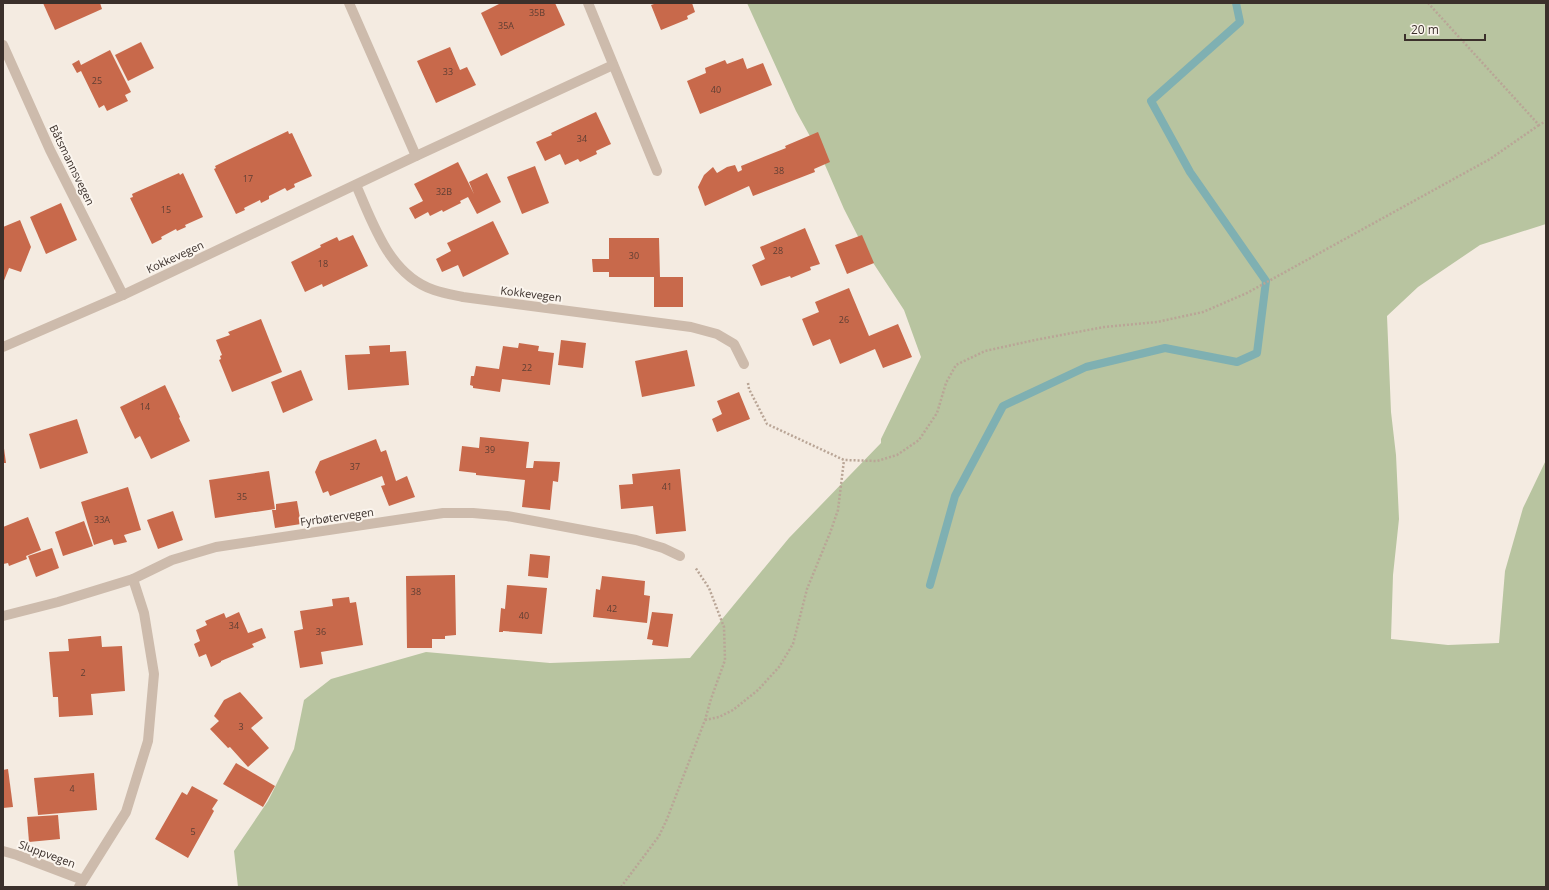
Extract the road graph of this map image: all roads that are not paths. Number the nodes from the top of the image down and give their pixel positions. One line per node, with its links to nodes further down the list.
1 (349, 3): 5 (street)
2 (588, 3): 4 (street)
3 (3, 45): 8 (street, Båtsmannsvegen)
4 (613, 65): 5 (street, Kokkevegen); 6 (street)
5 (416, 156): 7 (street, Kokkevegen)
6 (657, 171)
7 (356, 185): 8 (street, Kokkevegen); 10 (street, Kokkevegen)
8 (123, 295): 9 (street, Kokkevegen)
9 (3, 347)
10 (744, 364)
11 (680, 556): 12 (street, Fyrbøtervegen)
12 (133, 579): 13 (street, Fyrbøtervegen); 15 (street)
13 (3, 616)
14 (3, 851): 15 (street, Sluppvegen)
15 (81, 884)

